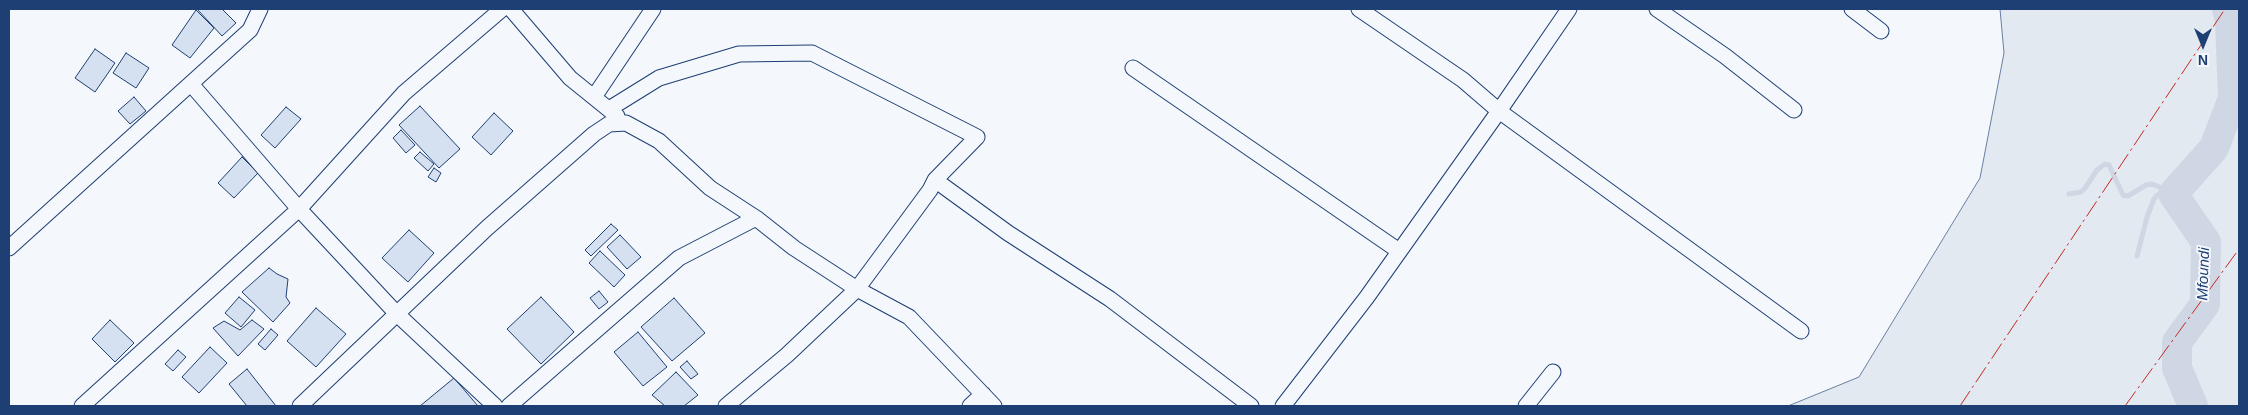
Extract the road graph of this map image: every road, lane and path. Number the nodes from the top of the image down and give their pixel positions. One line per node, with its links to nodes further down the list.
1 (260, 9): 11 (street)
2 (502, 9): 18 (street)
3 (511, 9): 12 (street)
4 (653, 9): 12 (street)
5 (1359, 9): 15 (street)
6 (1569, 9): 15 (street)
7 (1657, 9): 14 (street)
8 (1852, 9): 9 (street)
9 (1881, 31)
10 (1133, 68): 21 (street)
11 (191, 84): 18 (street); 20 (street)
12 (594, 97): 13 (street)
13 (609, 109): 16 (street); 17 (street)
14 (1794, 110)
15 (1499, 111): 21 (street); 24 (street)
16 (626, 123): 19 (street); 23 (street)
17 (935, 180): 22 (street); 34 (street)
18 (298, 209): 23 (street); 27 (street)
19 (756, 218): 22 (street); 30 (street)
20 (9, 248)
21 (1399, 251): 35 (street)
22 (857, 289): 26 (street); 31 (street)
23 (397, 314): 28 (street); 29 (street)
24 (1801, 331)
25 (1553, 372): 36 (street)
26 (983, 394): 32 (street); 33 (street)
27 (82, 406)
28 (300, 406)
29 (495, 406)
30 (509, 406)
31 (726, 406)
32 (970, 406)
33 (994, 406)
34 (1251, 406)
35 (1283, 406)
36 (1526, 406)

